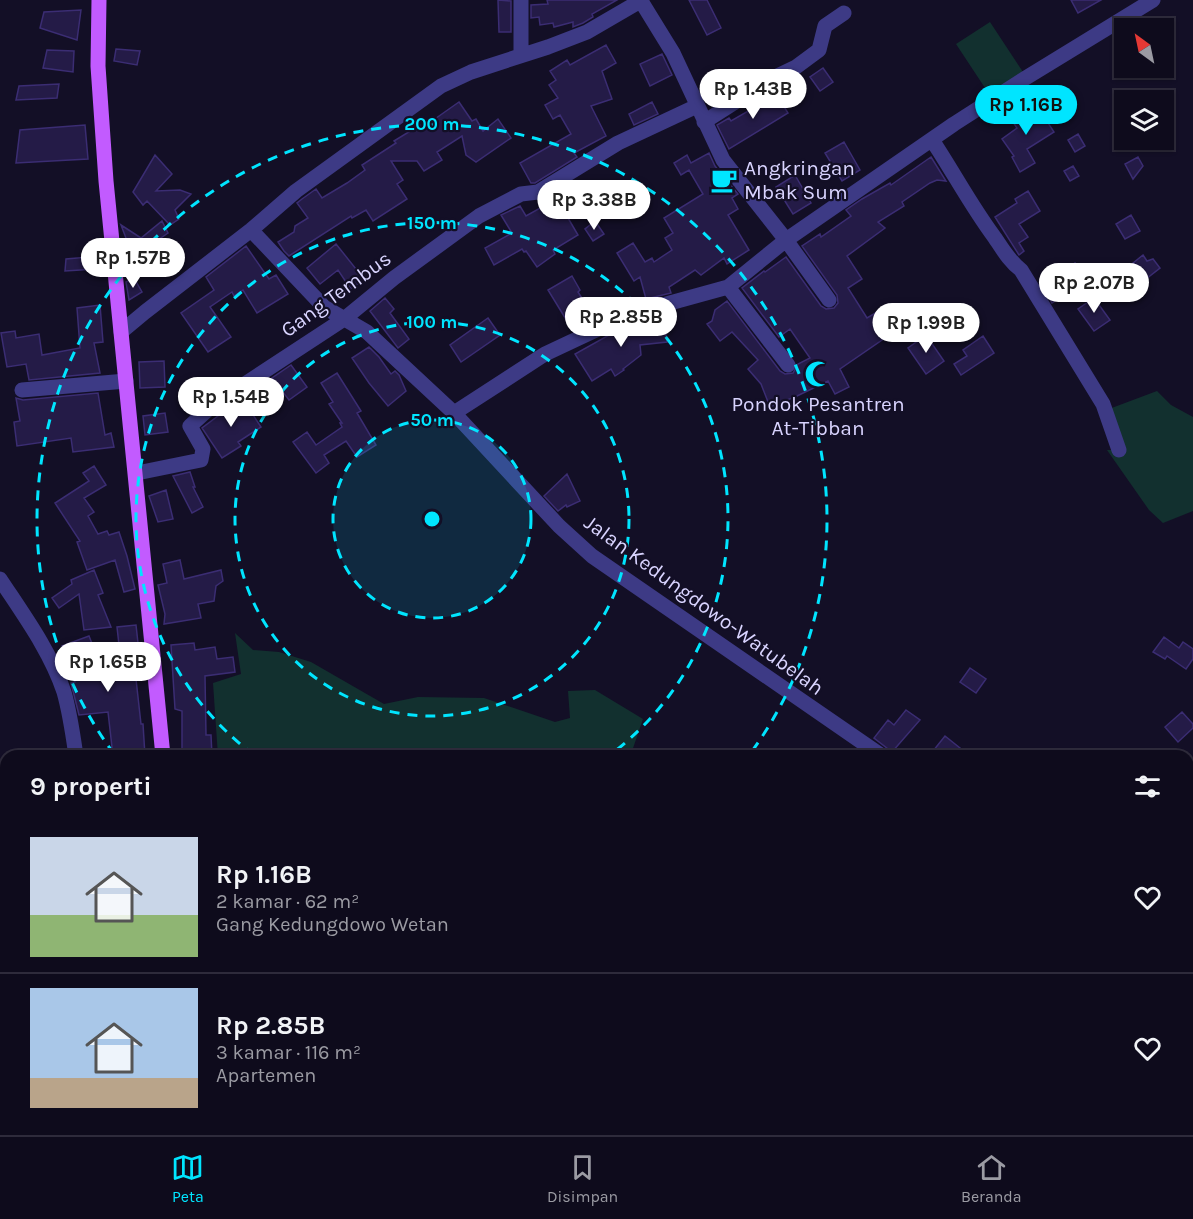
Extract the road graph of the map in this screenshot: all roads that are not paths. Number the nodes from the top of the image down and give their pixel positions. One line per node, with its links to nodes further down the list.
1 (99, 0): 15 (main road)
2 (521, 0): 6 (street)
3 (641, 0): 6 (street); 7 (street)
4 (1153, 0): 9 (street)
5 (844, 13): 8 (street)
6 (521, 55): 10 (street)
7 (697, 105): 8 (street); 14 (street, Gang Tembus)
8 (704, 122): 11 (street)
9 (932, 140): 11 (street); 20 (street)
10 (251, 230): 14 (street, Jalan Kedungdowo-Watubelah); 15 (street)
11 (786, 240): 12 (street); 13 (street)
12 (728, 287): 16 (street); 19 (street)
13 (829, 300)
14 (344, 319): 19 (street, Jalan Kedungdowo-Watubelah); 21 (street, Gang Tembus)
15 (121, 332): 17 (main road)
16 (788, 365)
17 (126, 381): 18 (street); 21 (main road)
18 (22, 390)
19 (454, 413): 25 (street, Jalan Kedungdowo-Watubelah)
20 (1119, 450)
21 (136, 473): 24 (main road)
22 (0, 579): 23 (street)
23 (75, 750)
24 (162, 750)
25 (873, 750)

